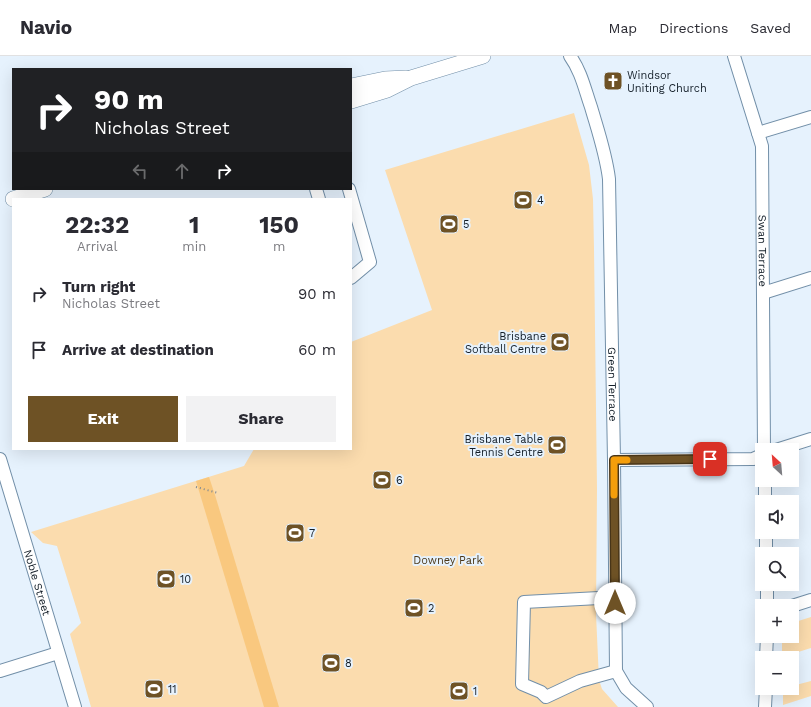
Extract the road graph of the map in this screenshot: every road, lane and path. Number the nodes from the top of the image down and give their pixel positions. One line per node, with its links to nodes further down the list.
1 (483, 56): 4 (main road)
2 (570, 56): 22 (street, Green Terrace)
3 (734, 56): 8 (street, Swan Terrace)
4 (411, 78): 5 (main road); 6 (main road)
5 (352, 86)
6 (352, 101)
7 (811, 117): 8 (street)
8 (758, 133): 16 (street, Swan Terrace)
9 (42, 190): 10 (main road)
10 (16, 198)
11 (12, 199): 13 (main road)
12 (352, 199): 14 (street)
13 (0, 203)
14 (352, 277)
15 (811, 278): 16 (street)
16 (763, 293): 18 (street, Swan Terrace)
17 (811, 439): 19 (street)
18 (764, 443)
19 (798, 443)
20 (755, 457): 22 (street)
21 (0, 459): 28 (street, Noble Street)
22 (614, 460): 26 (street, Green Terrace)
23 (196, 487): 24 (path)
24 (218, 494)
25 (811, 600): 27 (street)
26 (615, 603): 30 (street, Green Terrace); 30 (street)
27 (799, 604)
28 (58, 653): 29 (street); 32 (street, Noble Street)
29 (0, 671)
30 (616, 671): 33 (street, Green Terrace)
31 (766, 695): 34 (street)
32 (75, 707)
33 (648, 707)
34 (765, 707)

